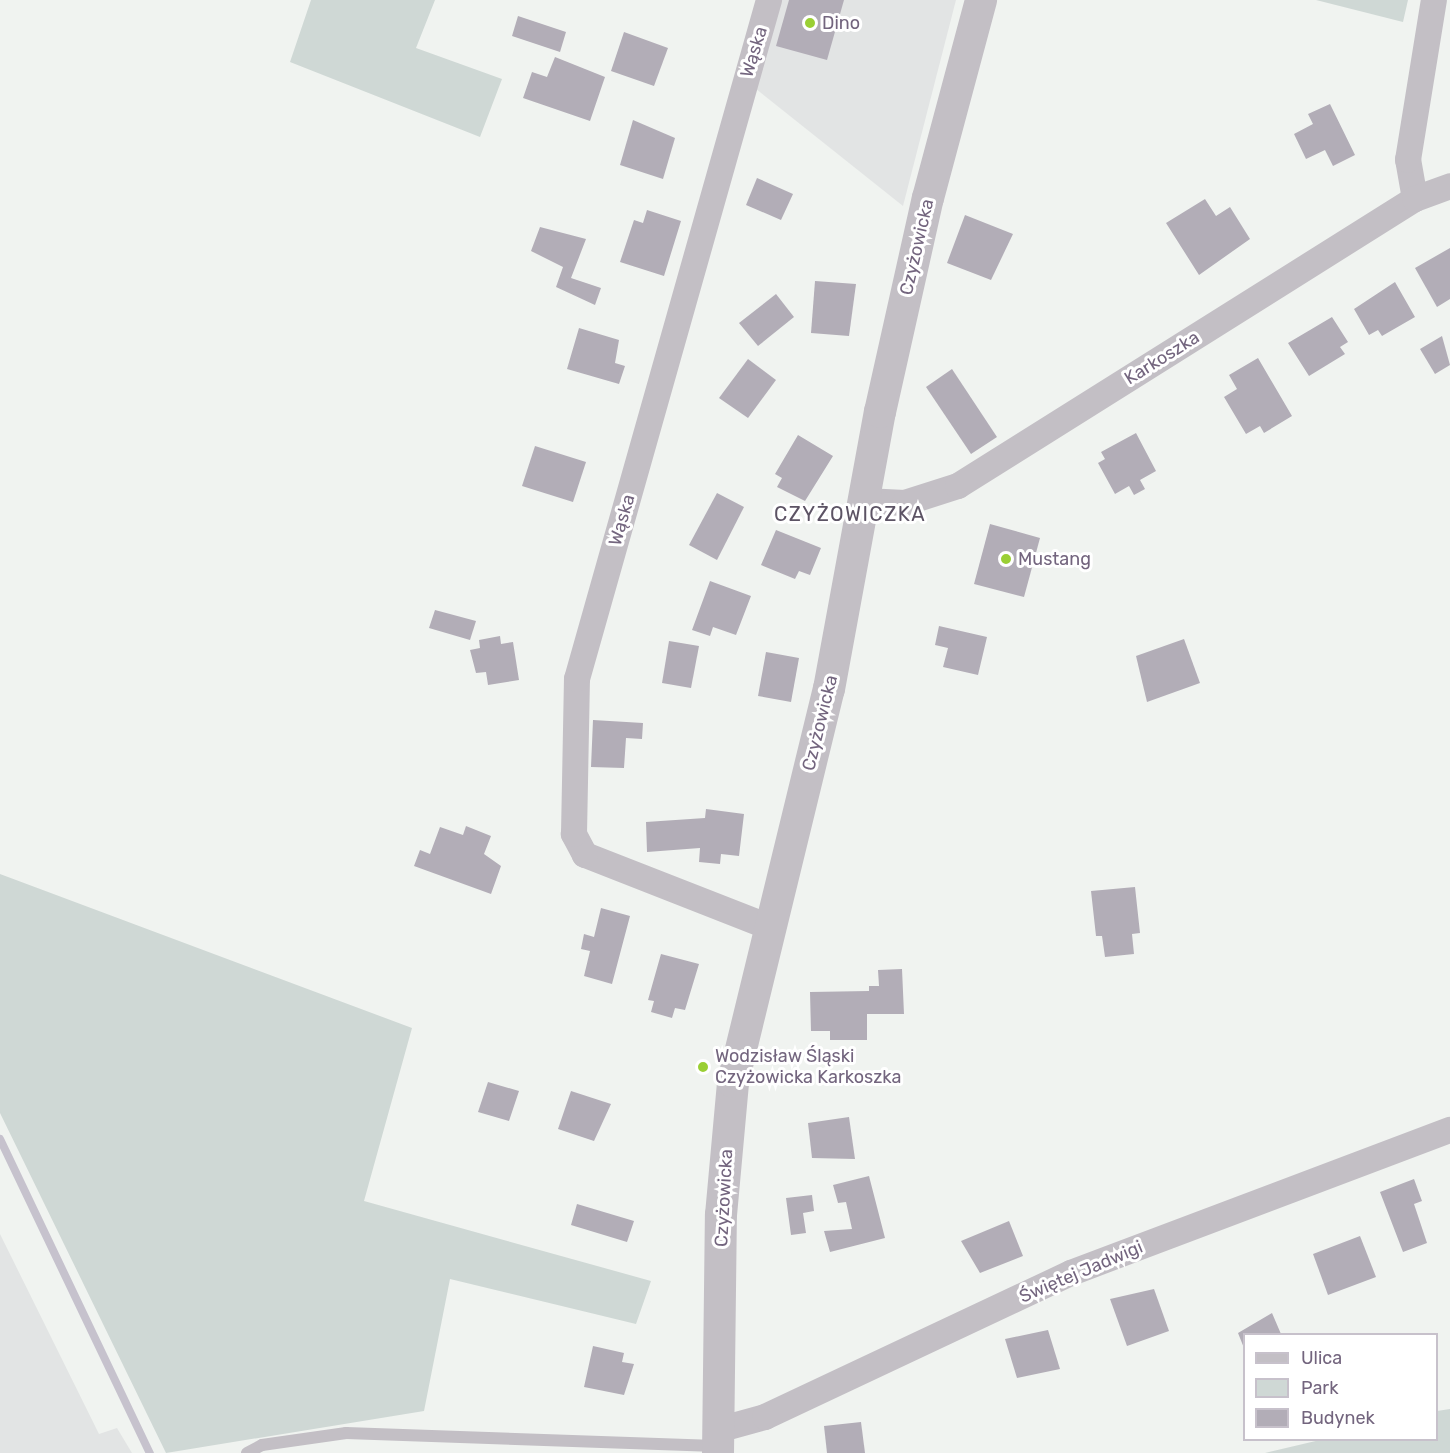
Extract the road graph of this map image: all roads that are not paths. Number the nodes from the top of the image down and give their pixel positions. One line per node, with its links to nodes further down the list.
1 (769, 0): 7 (street, Wąska)
2 (981, 0): 6 (street, Czyżowicka)
3 (1434, 0): 5 (street)
4 (1450, 186): 5 (street, Karkoszka)
5 (1415, 199): 6 (street, Karkoszka)
6 (865, 501): 7 (street, Czyżowicka)
7 (769, 927): 9 (street, Czyżowicka)
8 (1450, 1130): 9 (street, Świętej Jadwigi)
9 (718, 1443): 10 (lane)
10 (247, 1453)

